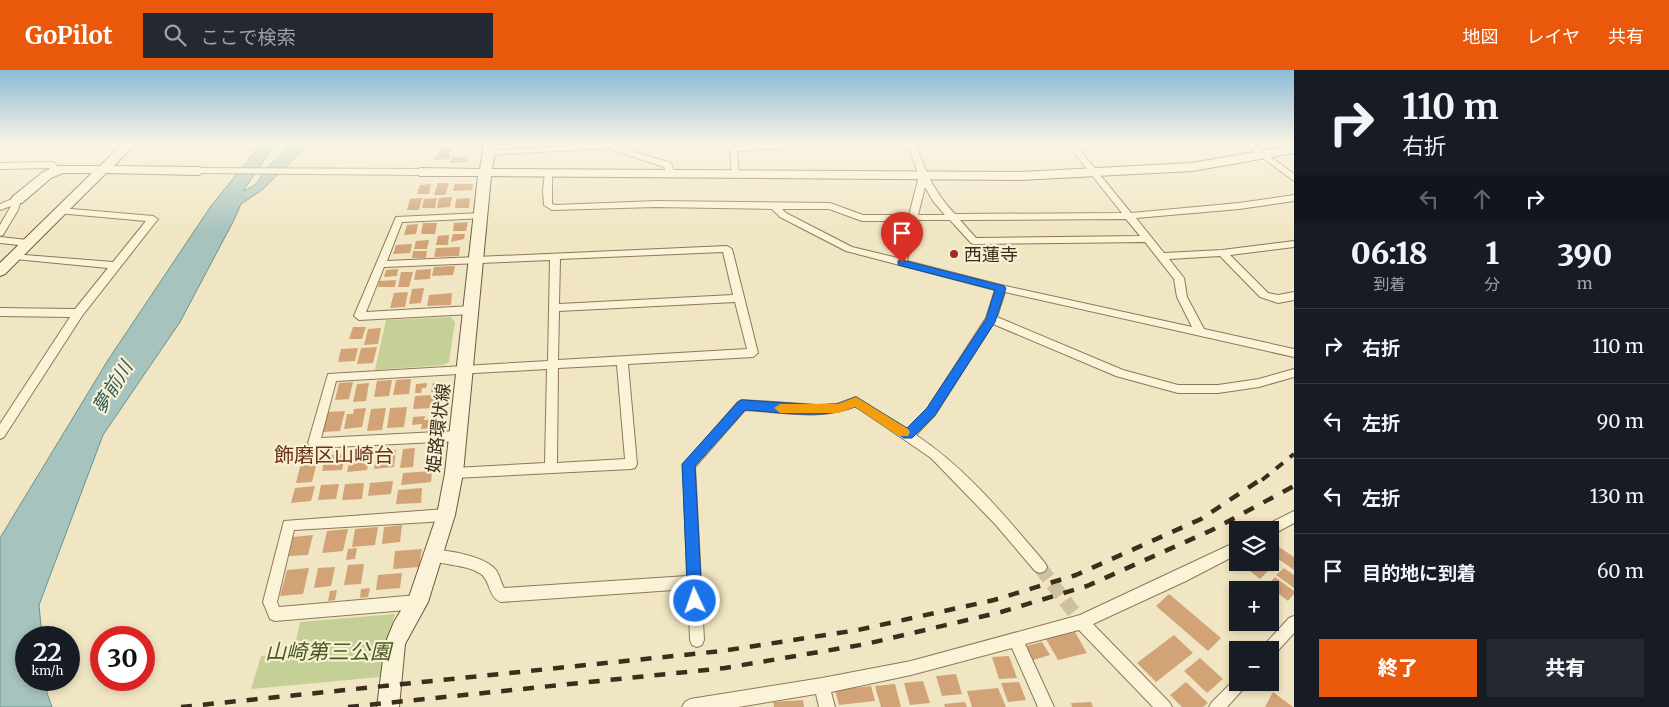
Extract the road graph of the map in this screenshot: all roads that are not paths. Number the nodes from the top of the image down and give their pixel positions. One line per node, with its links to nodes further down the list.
1 (485, 173): 16 (street, 姫路環状線)
2 (1094, 173): 17 (street)
3 (50, 174): 12 (street)
4 (98, 174): 15 (street)
5 (531, 174): 6 (street)
6 (548, 174): 7 (street); 13 (street)
7 (671, 174): 8 (street)
8 (735, 174): 10 (street)
9 (1076, 174): 10 (street)
10 (923, 176): 18 (street); 19 (street)
11 (1294, 198): 17 (street)
12 (17, 200): 14 (street); 20 (street)
13 (774, 206): 18 (street); 30 (street)
14 (0, 207)
15 (60, 211): 23 (street); 32 (street)
16 (482, 216): 29 (street, 姫路環状線); 31 (street)
17 (1128, 216): 19 (street); 21 (street)
18 (914, 217): 19 (street); 30 (street)
19 (953, 218): 21 (street)
20 (0, 233)
21 (1147, 239): 28 (street)
22 (0, 240): 23 (street)
23 (28, 242): 26 (street)
24 (1294, 244): 25 (street)
25 (1222, 253): 28 (street); 35 (street)
26 (15, 256): 32 (street); 33 (street)
27 (555, 256): 29 (street); 36 (street); 37 (street)
28 (1161, 256): 42 (street)
29 (476, 260): 31 (street); 38 (street, 姫路環状線)
30 (902, 263): 34 (street)
31 (380, 264): 38 (street)
32 (116, 266): 40 (street)
33 (0, 271)
34 (1001, 288): 41 (street); 42 (street)
35 (1294, 296)
36 (739, 298): 37 (street); 44 (street)
37 (554, 308): 45 (street)
38 (471, 310): 46 (street, 姫路環状線)
39 (0, 312): 40 (street)
40 (78, 313): 48 (street)
41 (991, 320): 47 (street); 49 (street)
42 (1200, 332): 43 (street)
43 (1294, 353)
44 (622, 361): 45 (street); 51 (street)
45 (553, 364): 46 (street); 51 (street)
46 (465, 369): 50 (street, 姫路環状線); 50 (street)
47 (1294, 373)
48 (0, 434)
49 (908, 435): 58 (street); 59 (street)
50 (457, 436): 52 (street, 姫路環状線)
51 (552, 468): 52 (street)
52 (454, 473): 53 (street, 姫路環状線)
53 (446, 515): 57 (street, 姫路環状線); 60 (street)
54 (1294, 517): 55 (street)
55 (1279, 525)
56 (1229, 552): 61 (street)
57 (433, 555): 59 (street); 60 (street, 姫路環状線)
58 (1040, 567)
59 (694, 582): 63 (street)
60 (418, 602): 69 (street, 姫路環状線)
61 (1081, 622): 64 (street); 72 (street)
62 (1294, 623): 65 (street)
63 (697, 640)
64 (1016, 640): 66 (street); 71 (street)
65 (1278, 641)
66 (822, 686): 68 (street); 70 (street)
67 (1232, 691): 73 (street)
68 (700, 706)
69 (388, 707)
70 (827, 707)
71 (1046, 707)
72 (1164, 707)
73 (1217, 707)

